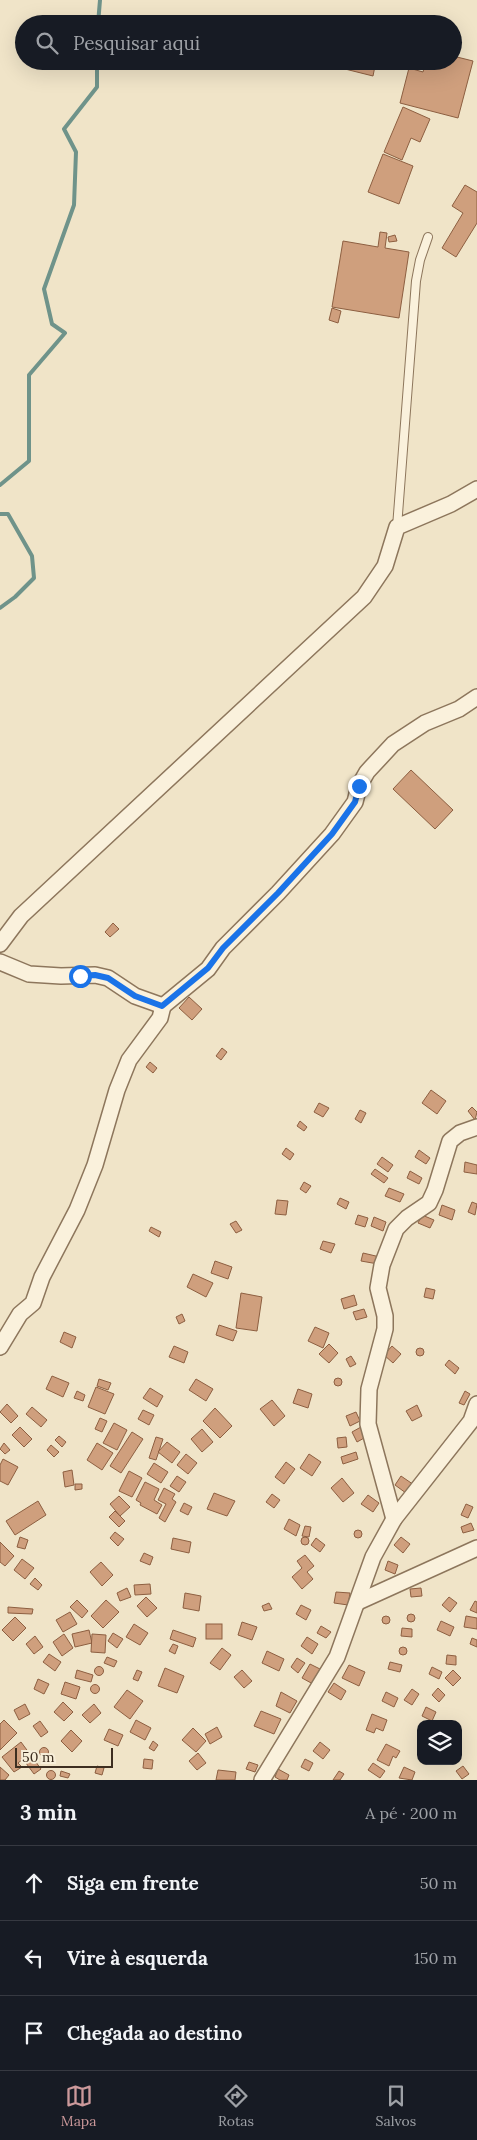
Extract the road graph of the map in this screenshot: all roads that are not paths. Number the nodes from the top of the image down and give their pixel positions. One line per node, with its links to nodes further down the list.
1 (428, 237): 3 (lane)
2 (477, 489): 3 (street)
3 (397, 526): 5 (street)
4 (477, 697): 7 (street)
5 (0, 944)
6 (0, 962): 7 (street)
7 (162, 1006): 9 (street)
8 (477, 1127): 11 (street)
9 (0, 1347)
10 (477, 1404): 11 (street)
11 (394, 1520): 13 (street)
12 (477, 1548): 13 (street)
13 (358, 1602): 14 (street)
14 (262, 1780)

